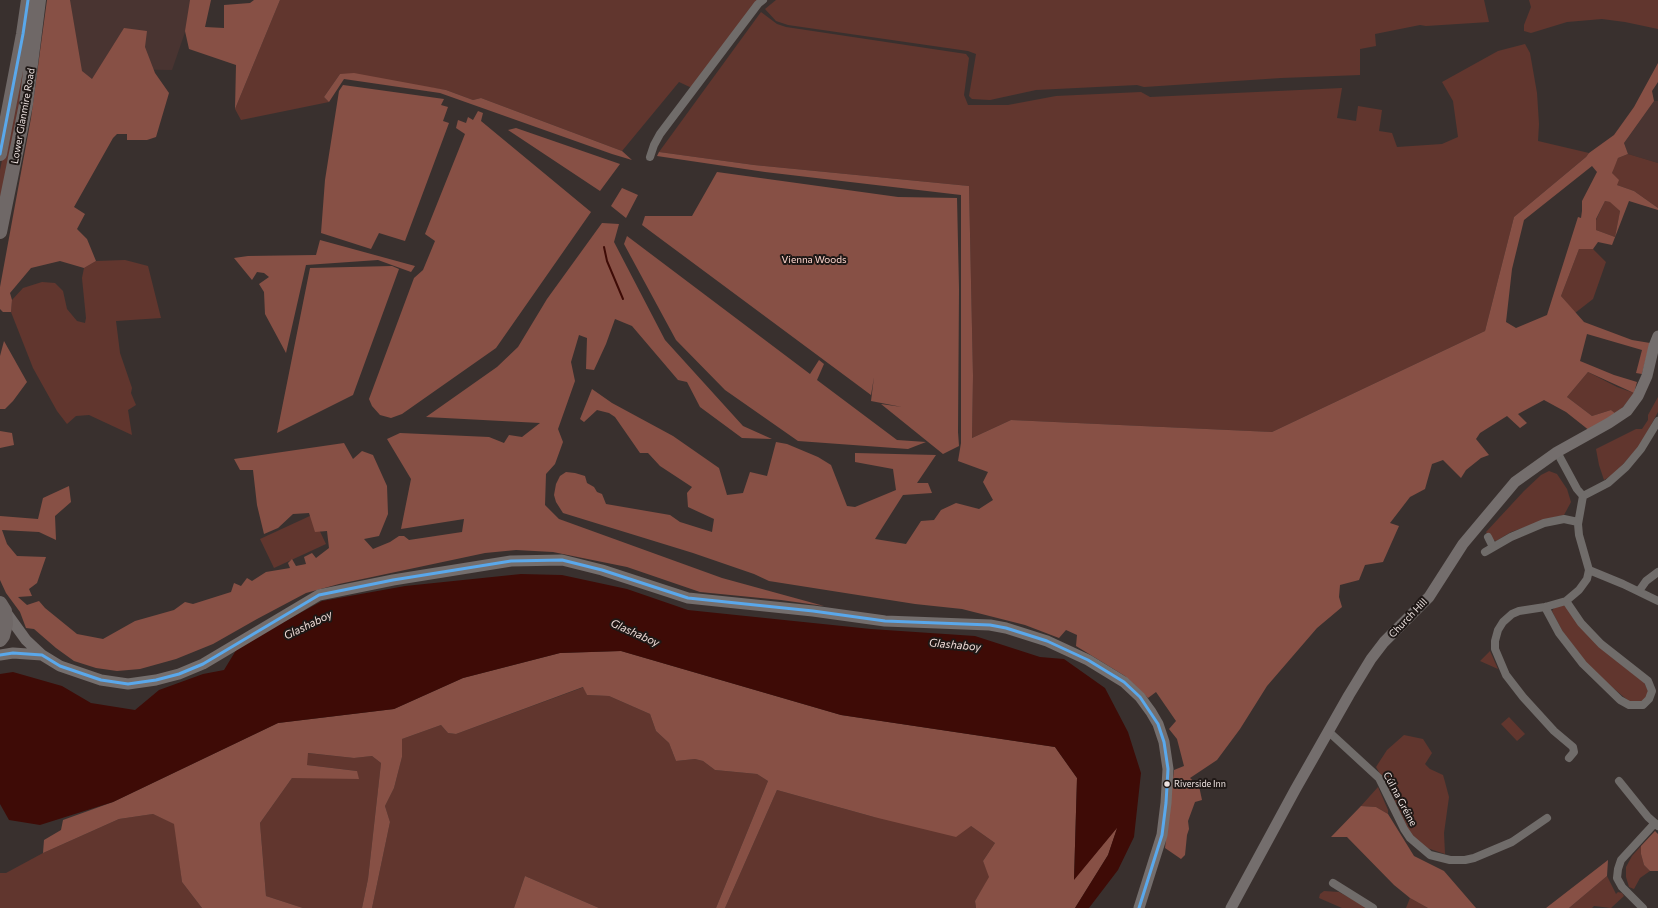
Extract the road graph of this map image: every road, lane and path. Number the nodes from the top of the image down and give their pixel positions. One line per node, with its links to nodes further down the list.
1 (28, 0): 4 (highway, Lower Glanmire Road)
2 (40, 0): 6 (highway, Lower Glanmire Road)
3 (763, 0): 5 (street)
4 (0, 154)
5 (650, 157)
6 (0, 232)
7 (1658, 336): 9 (main road, Church Hill)
8 (1658, 420): 10 (street)
9 (1557, 452): 10 (street); 25 (main road, Church Hill)
10 (1583, 496): 11 (street)
11 (1578, 522): 13 (street); 15 (street)
12 (1488, 537): 13 (street)
13 (1493, 547): 14 (street)
14 (1485, 552)
15 (1589, 570): 17 (street); 18 (street)
16 (1658, 572): 17 (street)
17 (1639, 591): 19 (street)
18 (1566, 600): 21 (street); 21 (street)
19 (1658, 602)
20 (2, 607): 22 (highway); 24 (main road)
21 (1545, 607): 26 (street)
22 (0, 640)
23 (0, 655): 24 (main road)
24 (42, 655): 31 (main road)
25 (1329, 732): 28 (street, Cúl na Gréine); 32 (main road, Church Hill)
26 (1569, 758)
27 (1619, 781): 29 (street)
28 (1547, 818)
29 (1656, 824): 34 (street)
30 (1333, 883): 33 (street)
31 (1139, 908)
32 (1231, 908)
33 (1373, 908)
34 (1643, 908)

